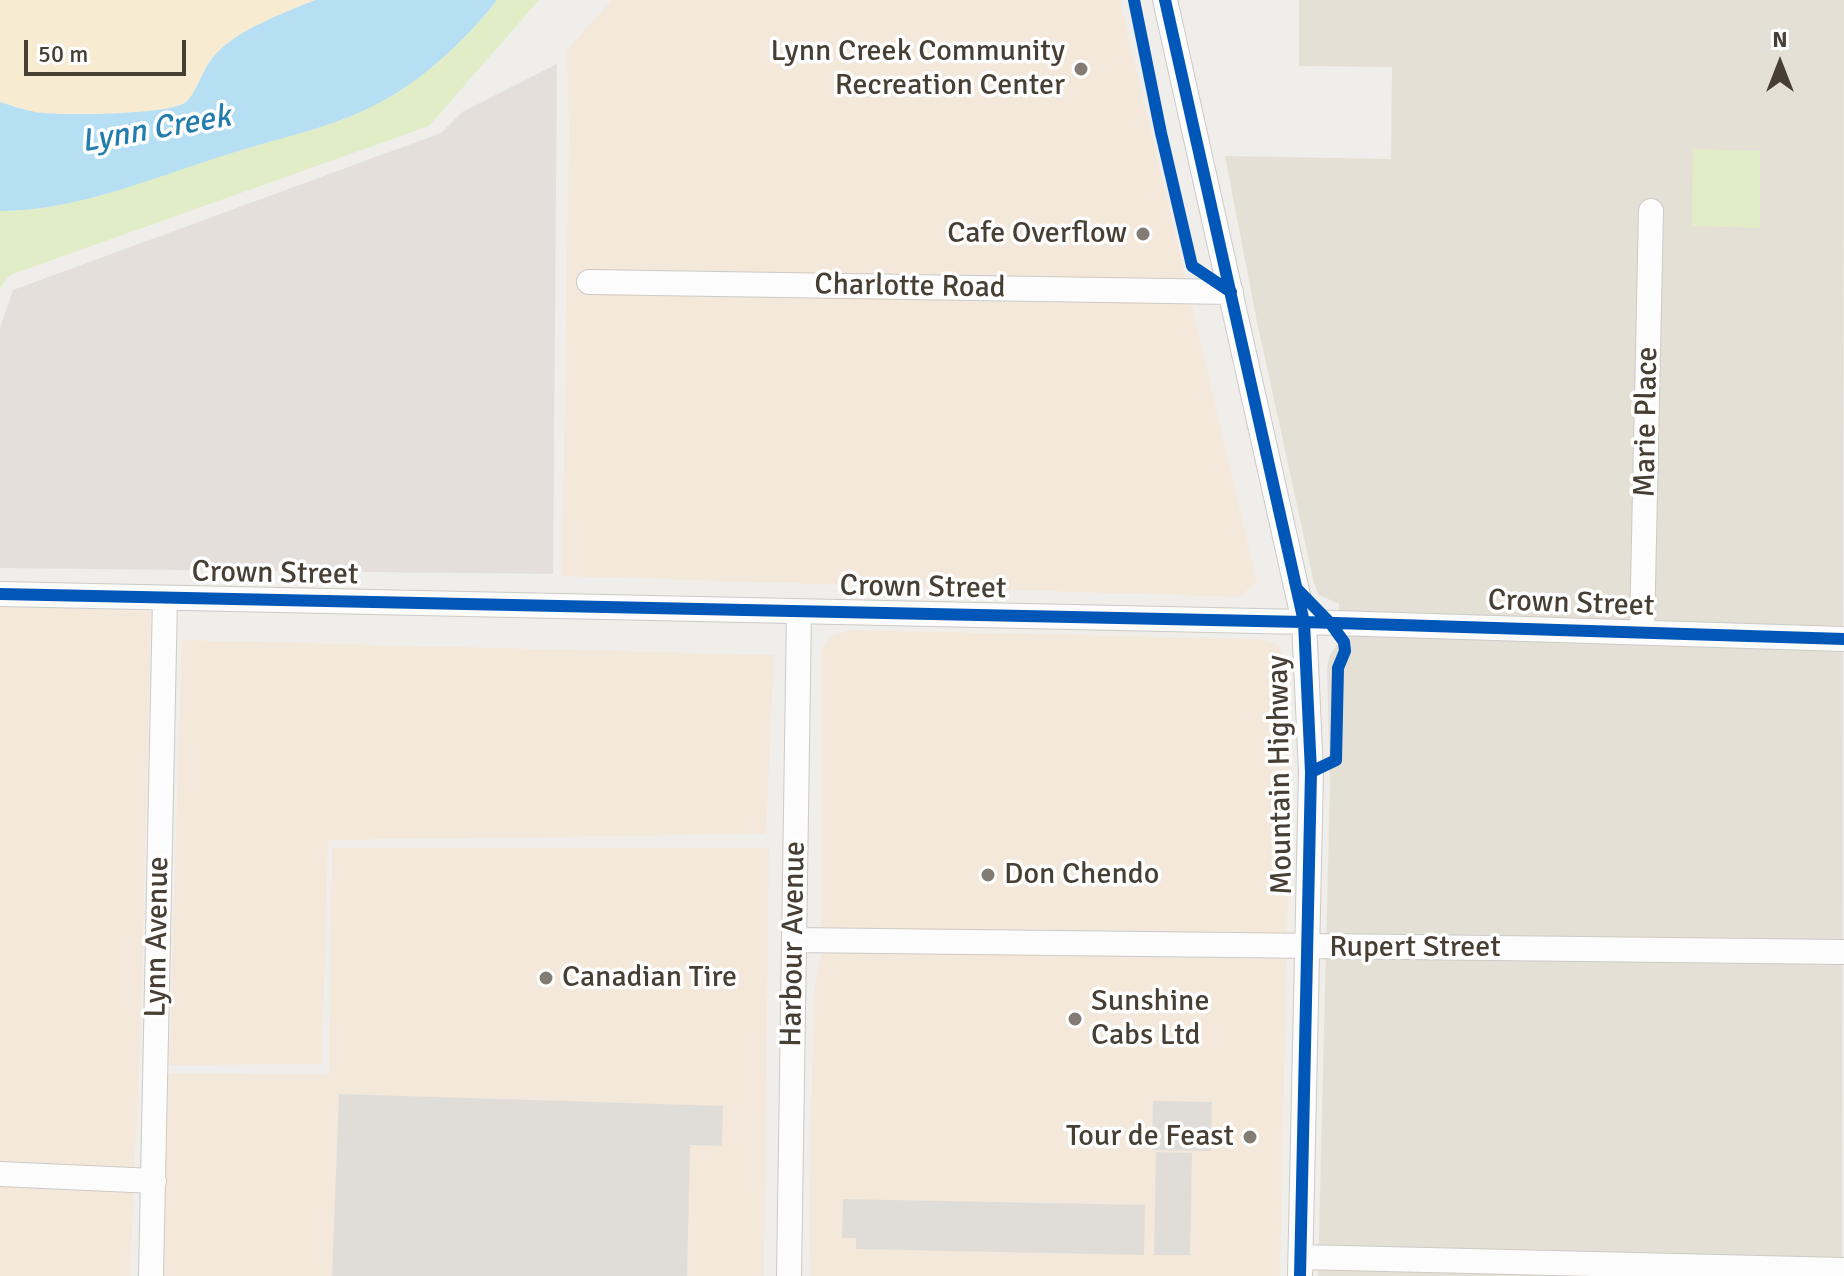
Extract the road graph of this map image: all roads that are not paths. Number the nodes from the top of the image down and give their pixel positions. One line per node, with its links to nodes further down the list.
1 (1165, 0): 4 (street, Mountain Highway)
2 (1651, 211): 9 (street, Marie Place)
3 (589, 282): 4 (street, Charlotte Road)
4 (1231, 292): 8 (street, Mountain Highway)
5 (0, 594): 6 (street, Crown Street)
6 (165, 598): 7 (street, Crown Street); 15 (street, Lynn Avenue)
7 (799, 612): 8 (street, Crown Street); 11 (street, Harbour Avenue)
8 (1304, 622): 9 (street, Crown Street); 12 (street, Mountain Highway)
9 (1642, 632): 10 (street, Crown Street)
10 (1844, 639)
11 (794, 940): 12 (street, Rupert Street); 19 (street, Harbour Avenue)
12 (1308, 948): 13 (street, Rupert Street); 16 (street, Mountain Highway)
13 (1844, 952)
14 (0, 1174): 15 (street)
15 (154, 1181): 18 (street, Lynn Avenue)
16 (1300, 1267): 17 (street)
17 (1844, 1270)
18 (151, 1276)
19 (789, 1276)

